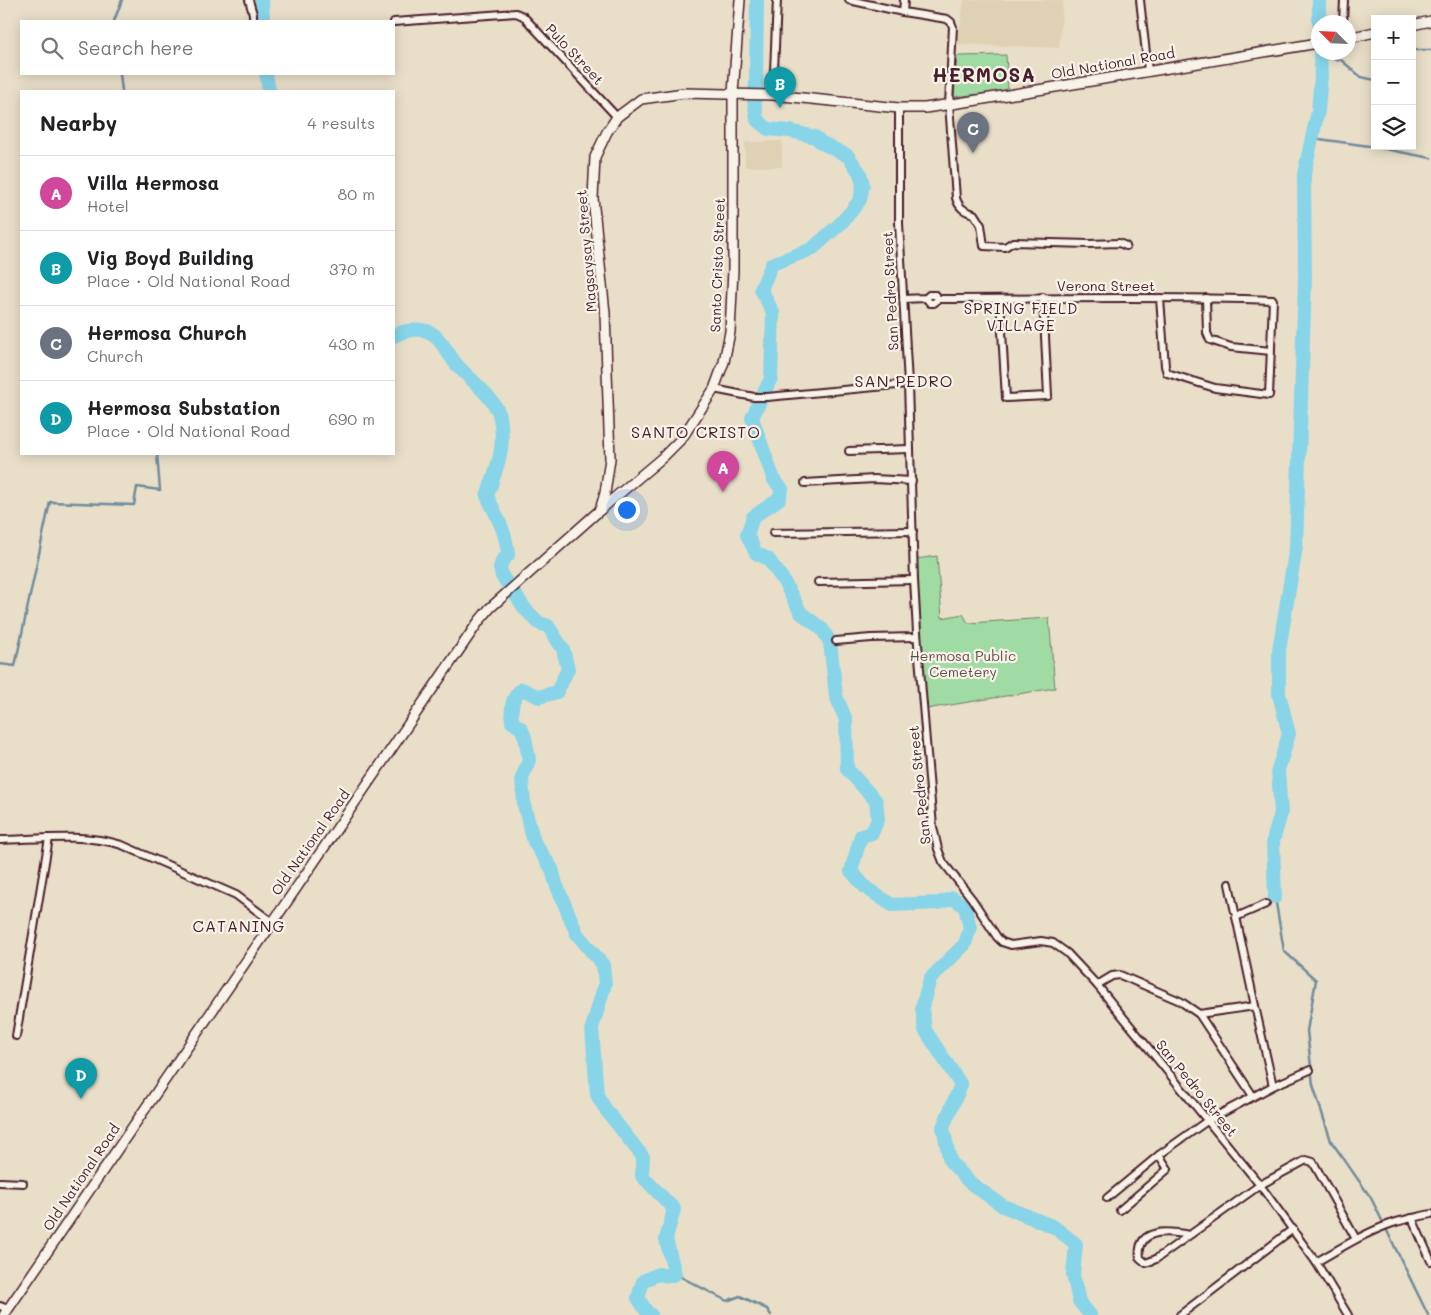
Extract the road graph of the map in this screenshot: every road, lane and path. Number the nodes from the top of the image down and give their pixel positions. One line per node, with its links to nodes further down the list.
1 (249, 0): 10 (street)
2 (740, 0): 18 (main road, Santo Cristo Street)
3 (777, 0): 19 (street)
4 (849, 0): 8 (street)
5 (904, 0): 8 (street)
6 (1140, 0): 17 (street)
7 (1344, 0): 9 (street)
8 (903, 12): 20 (street)
9 (1343, 15)
10 (253, 20)
11 (1431, 21): 13 (main road)
12 (395, 22): 22 (street, Pulo Street)
13 (1416, 24)
14 (1371, 33): 15 (main road)
15 (1356, 36)
16 (1311, 45): 17 (main road, Old National Road)
17 (1148, 71): 20 (main road, Old National Road)
18 (733, 93): 19 (main road, Old National Road); 22 (main road, Magsaysay Street); 31 (main road, Santo Cristo Street)
19 (773, 95): 21 (main road, Old National Road)
20 (949, 104): 21 (main road, Old National Road); 23 (street)
21 (899, 108): 27 (street, San Pedro Street)
22 (617, 117): 36 (main road, Magsaysay Street)
23 (1126, 246)
24 (1043, 297): 25 (street, Verona Street); 28 (street, Verona Street); 28 (street)
25 (1160, 298): 26 (street, Verona Street); 29 (street)
26 (1206, 298): 29 (street); 29 (street, Verona Street)
27 (903, 299): 28 (street, Verona Street); 30 (street, San Pedro Street)
28 (1000, 299)
29 (1271, 351)
30 (908, 384): 31 (street); 32 (street, San Pedro Street)
31 (714, 389): 36 (main road, Santo Cristo Street)
32 (909, 449): 33 (street); 34 (street, San Pedro Street)
33 (848, 451)
34 (912, 481): 35 (street); 37 (street, San Pedro Street)
35 (805, 483)
36 (600, 510): 48 (main road, Old National Road)
37 (913, 531): 38 (street); 39 (street, San Pedro Street)
38 (773, 533)
39 (914, 580): 40 (street); 41 (street, San Pedro Street)
40 (818, 582)
41 (917, 637): 42 (street); 49 (street, San Pedro Street)
42 (836, 641)
43 (49, 838): 44 (street); 48 (street); 52 (street)
44 (0, 840)
45 (1229, 884): 47 (street)
46 (1266, 904): 47 (street)
47 (1236, 917): 50 (street)
48 (272, 922): 70 (main road, Old National Road)
49 (1097, 984): 51 (street); 56 (street, San Pedro Street)
50 (1254, 1006): 51 (street); 54 (street)
51 (1199, 1014): 55 (street)
52 (16, 1036)
53 (1310, 1070): 54 (street)
54 (1273, 1086): 55 (street)
55 (1253, 1096): 56 (street)
56 (1207, 1121): 57 (street); 60 (street, San Pedro Street)
57 (1159, 1155): 61 (street); 62 (street)
58 (0, 1182): 59 (street)
59 (23, 1184)
60 (1260, 1185): 65 (street, San Pedro Street); 66 (street); 67 (street)
61 (1106, 1198)
62 (1120, 1210)
63 (1431, 1214): 64 (street)
64 (1412, 1218): 67 (street); 68 (street)
65 (1293, 1229): 69 (street, San Pedro Street); 71 (street)
66 (1189, 1235): 66 (street)
67 (1356, 1239): 69 (street)
68 (1431, 1261)
69 (1316, 1262): 72 (street, San Pedro Street)
70 (4, 1310)
71 (1180, 1315)
72 (1348, 1315)

